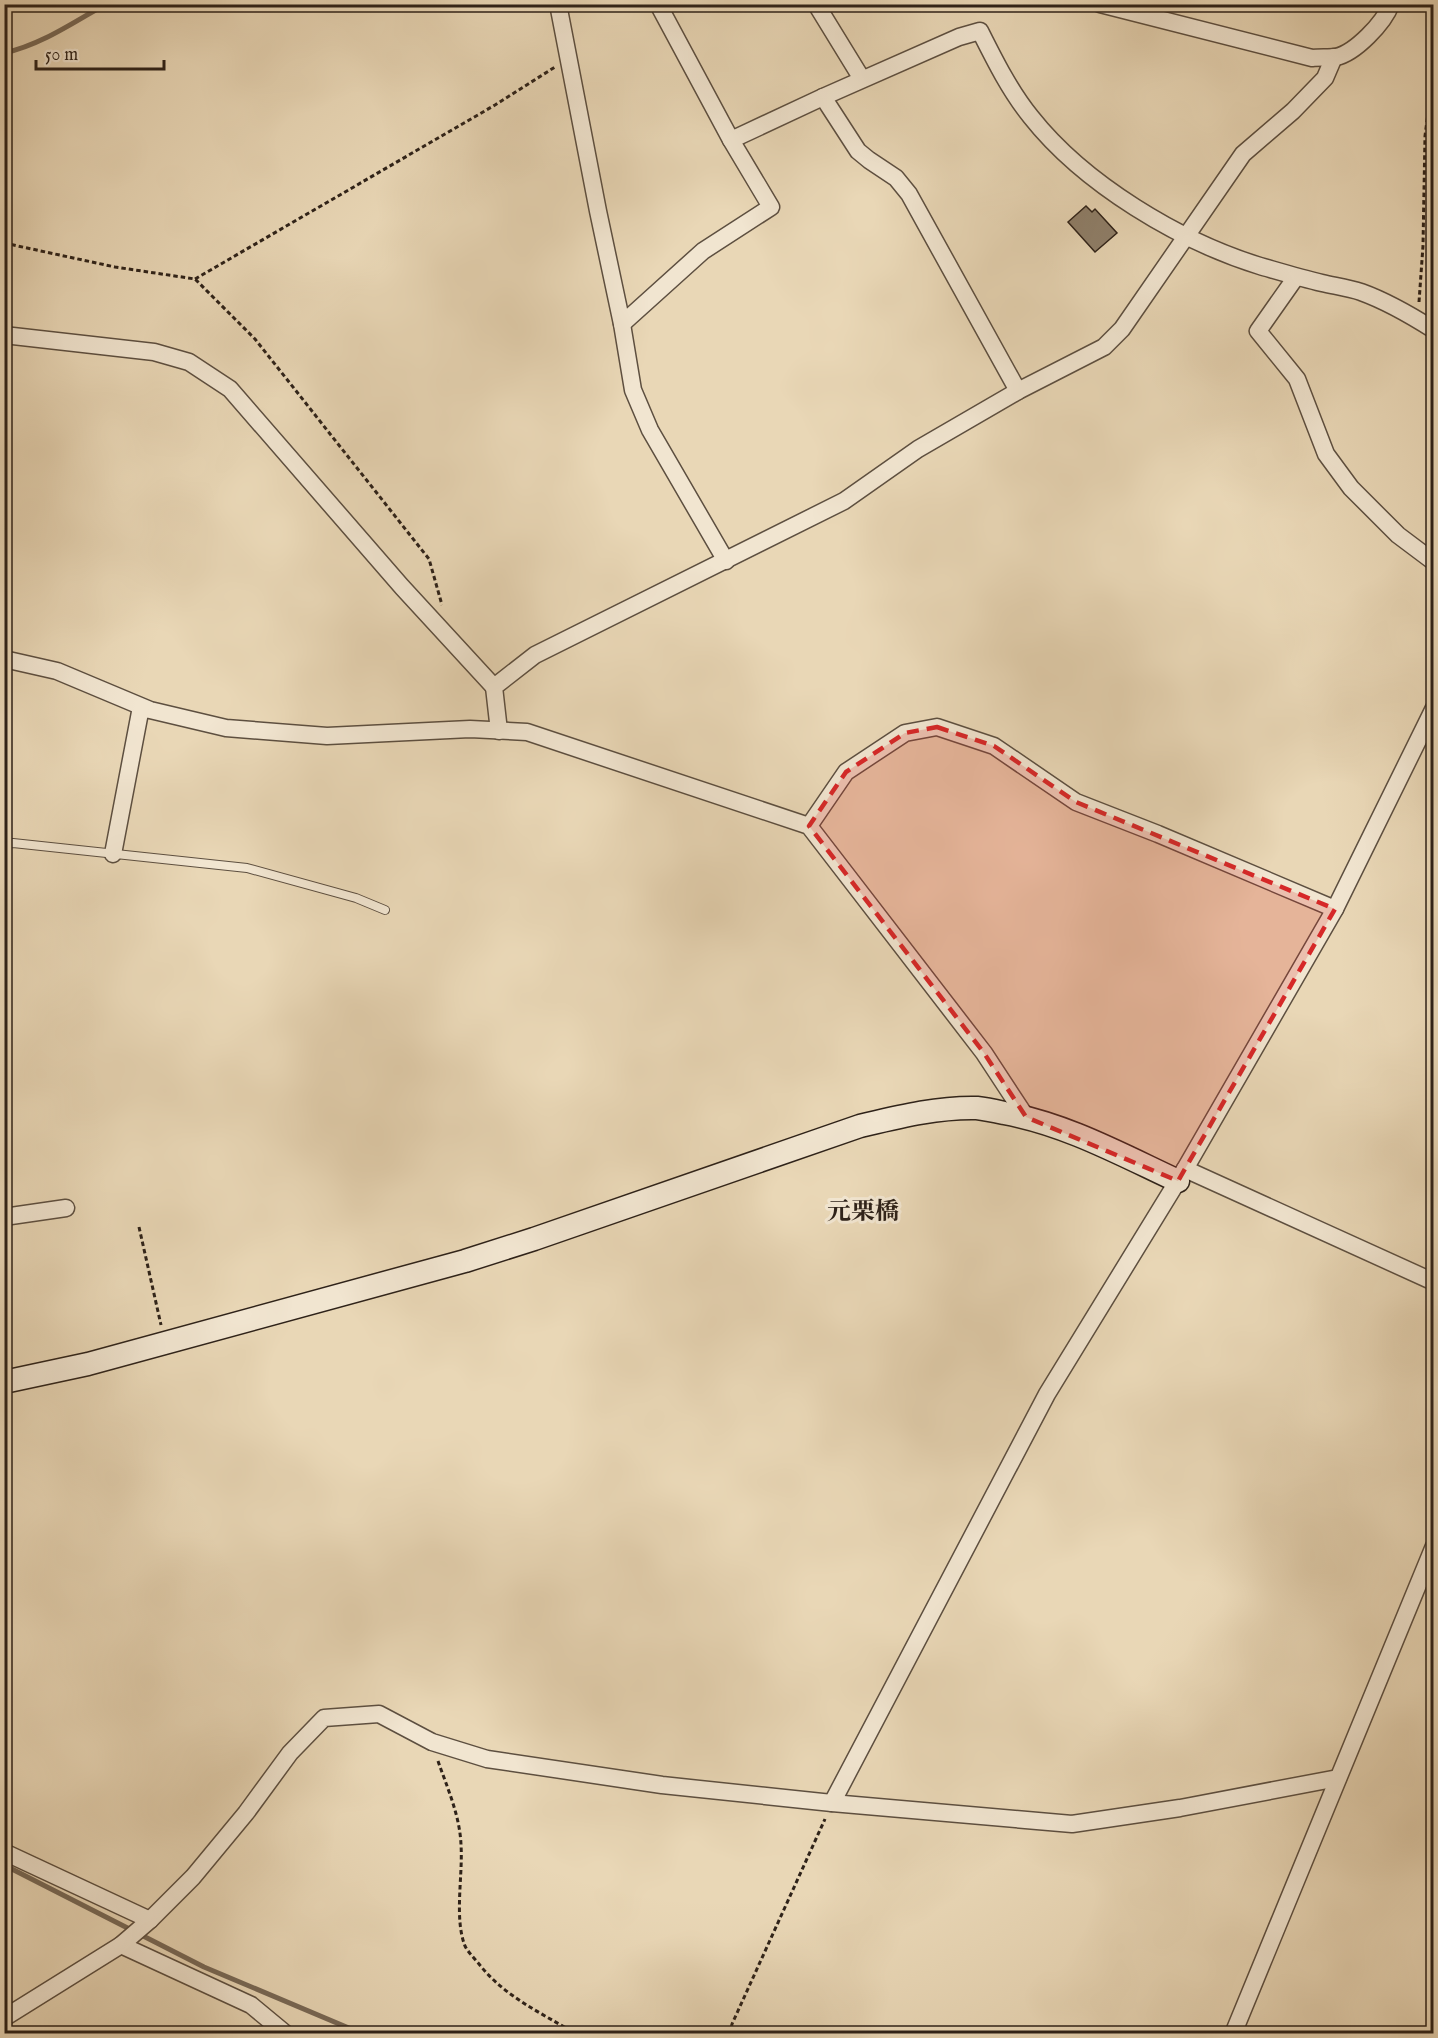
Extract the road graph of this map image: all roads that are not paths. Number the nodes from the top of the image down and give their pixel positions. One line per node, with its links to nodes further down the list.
1 (558, 4): 12 (street)
2 (658, 4): 9 (street)
3 (816, 4): 7 (street)
4 (1100, 4): 6 (street)
5 (1391, 4): 6 (street)
6 (1334, 57): 10 (street)
7 (862, 79): 8 (street); 10 (street)
8 (823, 97): 9 (street); 15 (street)
9 (731, 140): 12 (street)
10 (1185, 236): 11 (street); 15 (street)
11 (1296, 277): 13 (street); 17 (street)
12 (622, 324): 16 (street)
13 (1434, 330)
14 (4, 335): 19 (street)
15 (1018, 391): 16 (street)
16 (726, 561): 19 (street)
17 (1434, 562)
18 (4, 659): 20 (street)
19 (494, 687): 22 (street)
20 (141, 706): 22 (street); 25 (street)
21 (1434, 708): 26 (street)
22 (499, 730): 23 (street)
23 (809, 826): 26 (street); 28 (street)
24 (4, 844): 25 (lane)
25 (113, 854): 27 (lane)
26 (1335, 909): 29 (street)
27 (385, 910)
28 (1026, 1117): 29 (street); 33 (street)
29 (1182, 1175): 32 (street); 36 (street)
30 (66, 1208): 31 (street)
31 (4, 1216)
32 (1434, 1282)
33 (4, 1382)
34 (1434, 1546): 35 (street)
35 (1338, 1778): 36 (street); 42 (street)
36 (832, 1803): 38 (street)
37 (4, 1852): 38 (street)
38 (147, 1922): 39 (street)
39 (124, 1942): 40 (street); 41 (street)
40 (4, 2018)
41 (286, 2034)
42 (1233, 2034)

